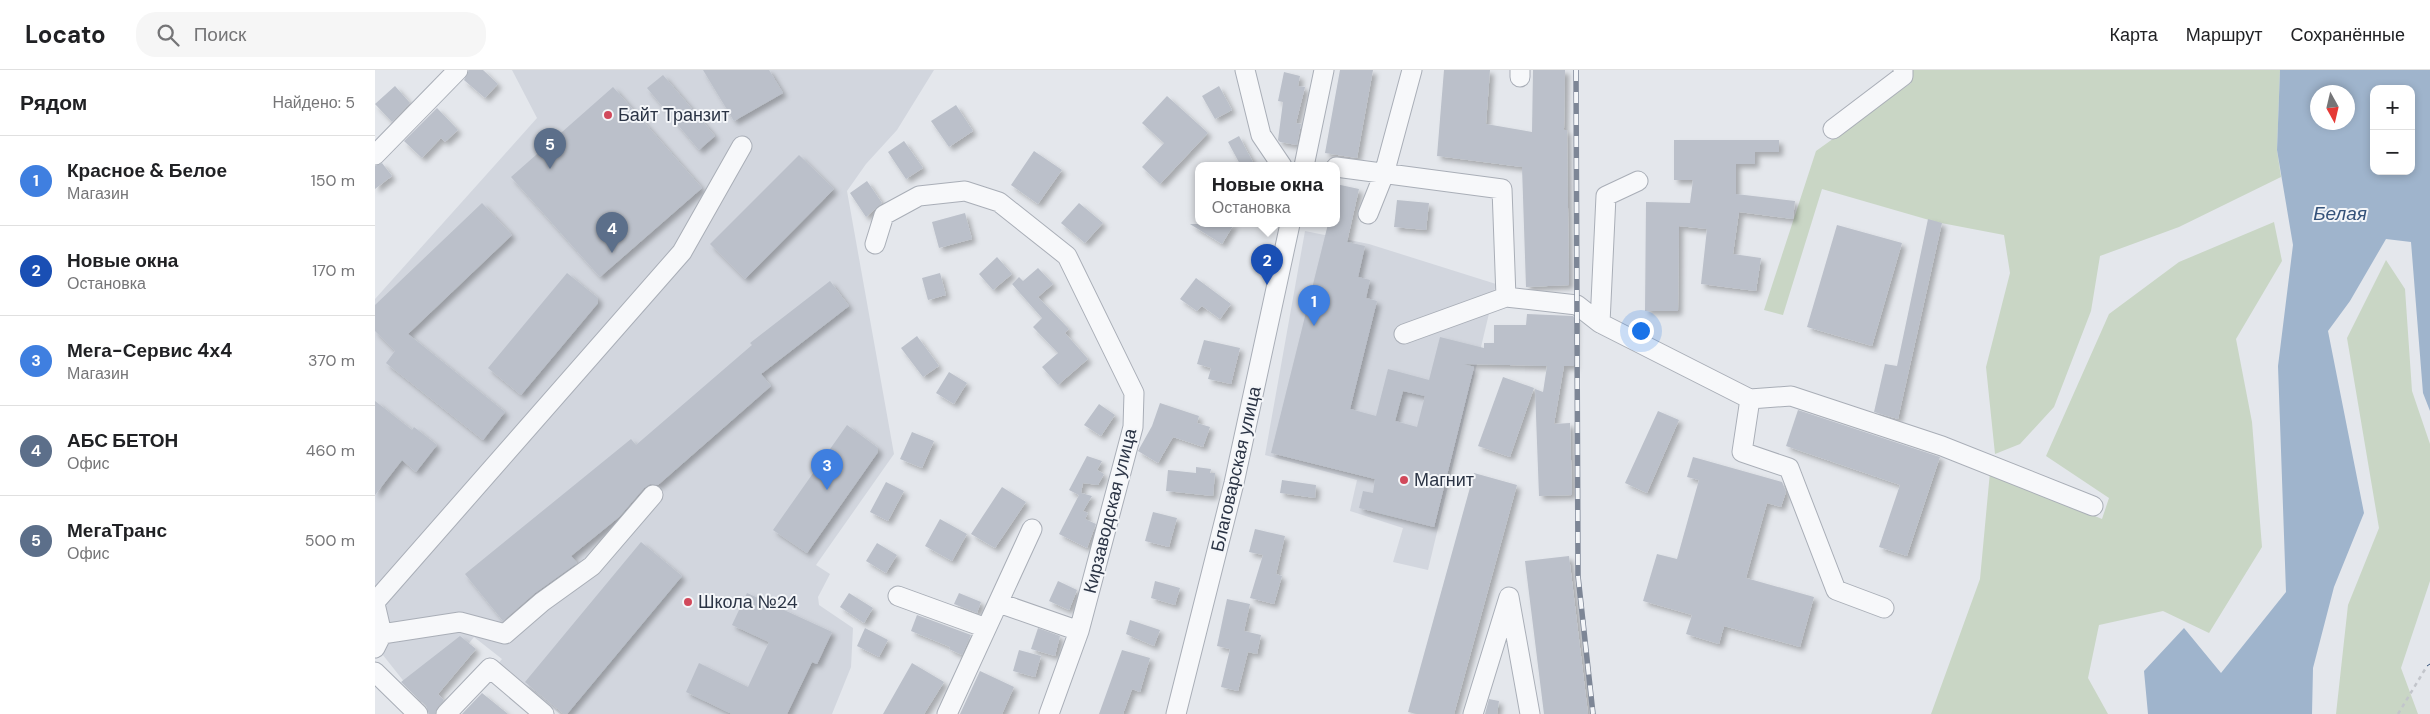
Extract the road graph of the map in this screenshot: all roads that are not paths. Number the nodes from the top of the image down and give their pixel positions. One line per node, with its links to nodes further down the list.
1 (458, 70): 8 (street)
2 (1245, 70): 9 (street)
3 (1324, 70): 10 (street)
4 (1412, 70): 12 (street)
5 (1903, 70): 6 (street)
6 (1833, 129)
7 (742, 146): 25 (street)
8 (375, 156)
9 (1279, 162)
10 (1305, 162)
11 (1340, 168): 12 (street)
12 (1384, 174): 14 (street); 17 (street)
13 (1639, 181): 18 (street)
14 (1368, 214)
15 (1290, 227): 37 (street, Благоварская улица)
16 (875, 244): 29 (street, Кирзаводская улица)
17 (1506, 296): 18 (street); 19 (street)
18 (1600, 323): 20 (street)
19 (1404, 334)
20 (1750, 399): 22 (street); 27 (street)
21 (653, 495): 30 (street)
22 (2093, 506)
23 (1032, 529): 26 (street)
24 (898, 596): 28 (street)
25 (375, 603): 30 (street)
26 (999, 603): 28 (street); 29 (street)
27 (1884, 608)
28 (986, 628): 35 (street)
29 (1079, 631): 36 (street, Кирзаводская улица)
30 (378, 641)
31 (375, 673): 32 (street)
32 (418, 714)
33 (446, 714): 34 (street)
34 (544, 714)
35 (947, 714)
36 (1049, 714)
37 (1176, 714)
38 (1473, 714): 39 (street)
39 (1530, 714)

